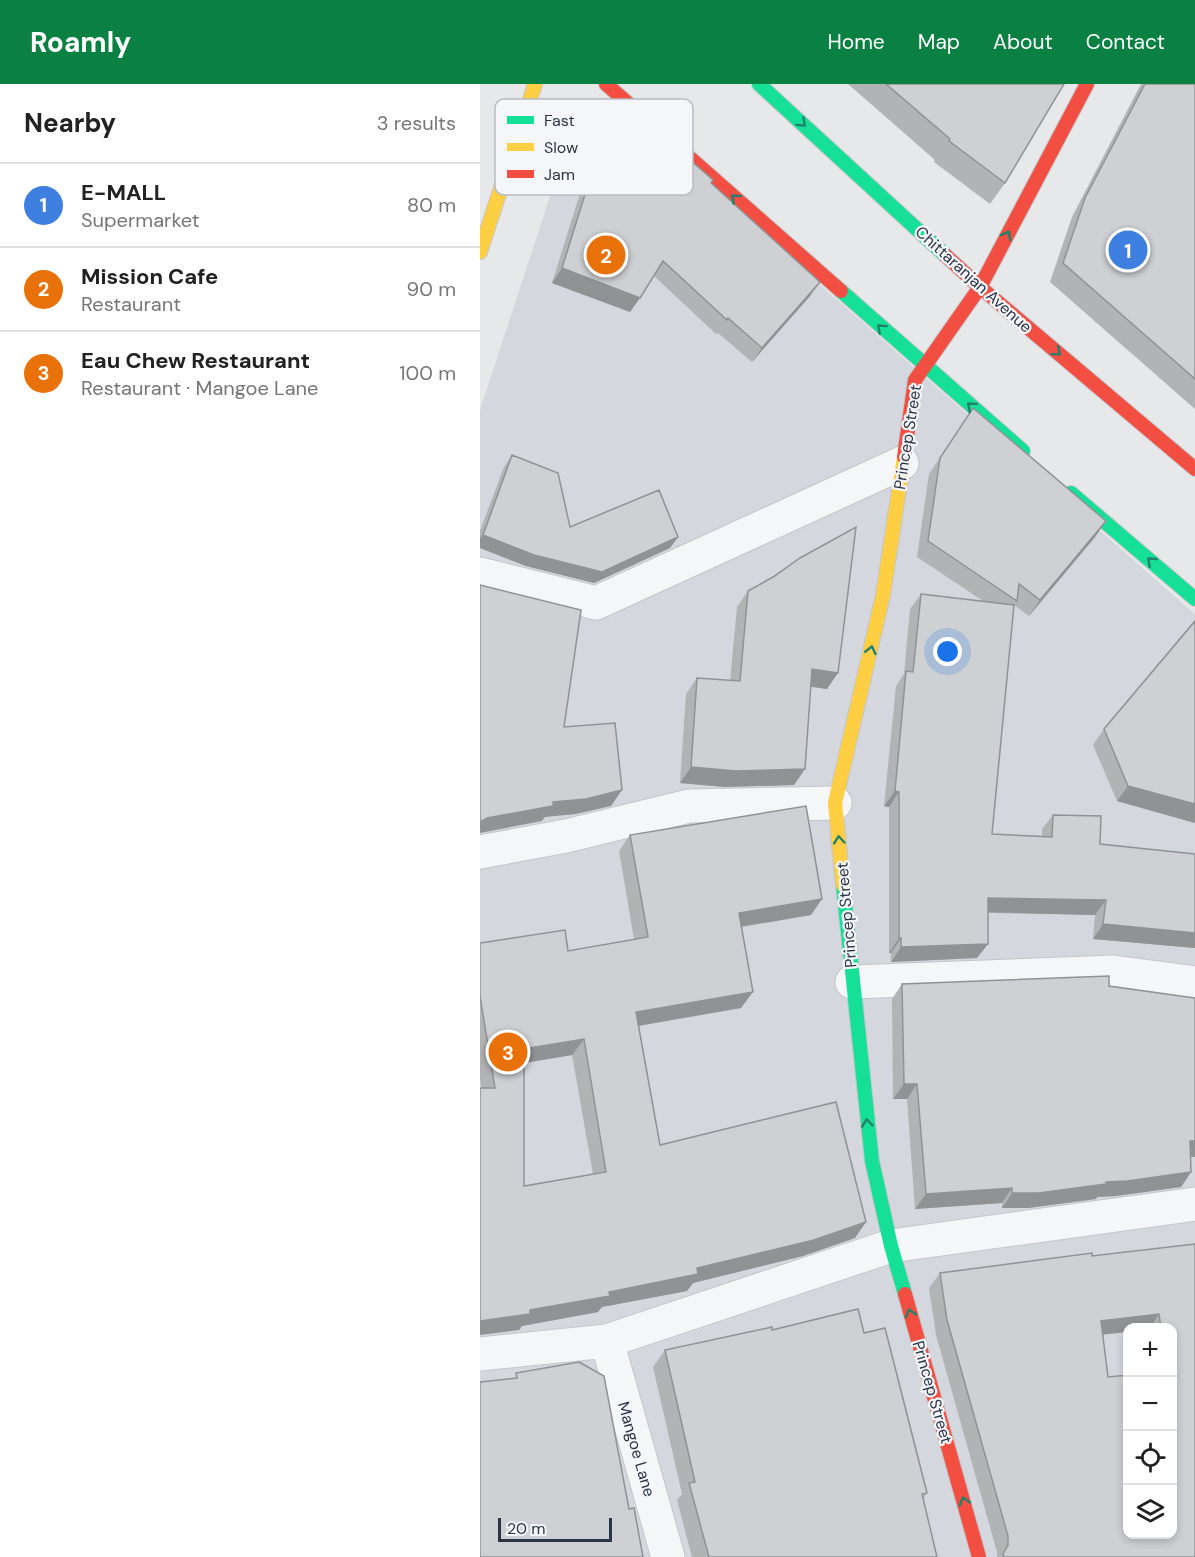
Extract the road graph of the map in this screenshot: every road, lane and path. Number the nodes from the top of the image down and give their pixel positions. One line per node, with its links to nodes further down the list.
1 (535, 84): 5 (street)
2 (606, 84): 6 (street, one-way to 2)
3 (759, 84): 11 (street, Chittaranjan Avenue, one-way to 11)
4 (1087, 84): 11 (street, Princep Street, one-way to 4)
5 (529, 99)
6 (623, 99)
7 (693, 161): 12 (street, one-way to 7)
8 (495, 188): 9 (street)
9 (486, 212): 10 (street)
10 (480, 252)
11 (980, 286): 12 (street, Princep Street); 15 (street, Chittaranjan Avenue, one-way to 15)
12 (925, 366): 13 (street, one-way to 12); 14 (street, Princep Street)
13 (1033, 460)
14 (902, 463): 17 (street); 19 (street, Princep Street, one-way to 14)
15 (1195, 469)
16 (1060, 483): 18 (street, one-way to 16)
17 (480, 574)
18 (1195, 599)
19 (835, 803): 20 (street); 21 (street, Princep Street, one-way to 19)
20 (480, 852)
21 (852, 982): 22 (street); 24 (street, Princep Street, one-way to 21)
22 (1195, 983)
23 (1195, 1204): 24 (street)
24 (891, 1246): 25 (street); 28 (street, Princep Street, one-way to 24)
25 (607, 1341): 26 (street); 27 (street, Mangoe Lane)
26 (480, 1354)
27 (668, 1557)
28 (980, 1557)

